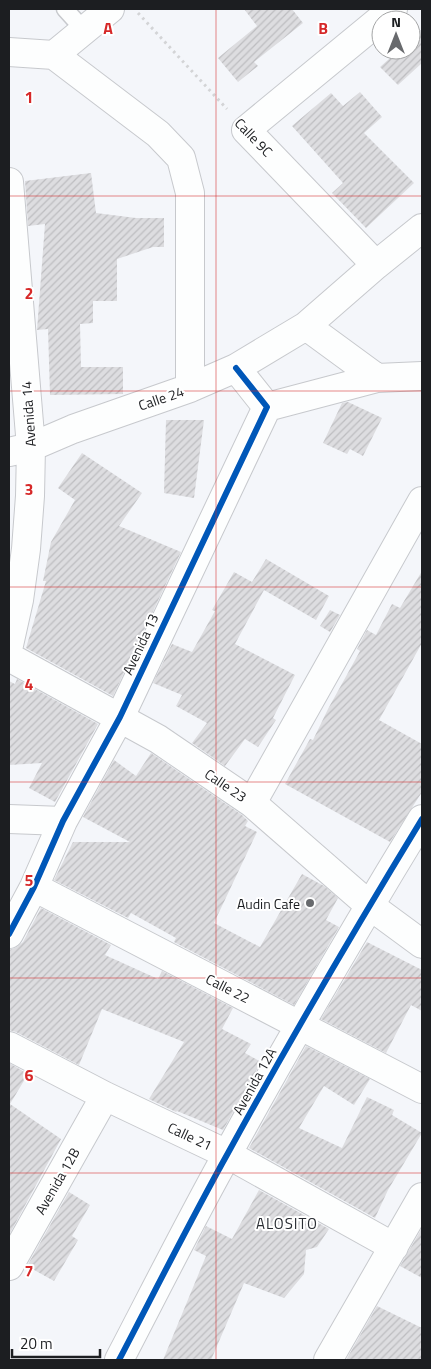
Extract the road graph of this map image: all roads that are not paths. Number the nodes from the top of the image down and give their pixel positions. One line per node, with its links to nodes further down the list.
1 (65, 9): 4 (lane)
2 (110, 9): 4 (street)
3 (393, 9): 9 (street, Calle 9C)
4 (84, 30): 6 (street)
5 (9, 52): 6 (street)
6 (54, 55): 15 (street)
7 (9, 182): 11 (street, Avenida 14)
8 (422, 228): 9 (street, Calle 24)
9 (376, 265): 10 (street, Calle 24)
10 (306, 326): 12 (street, Calle 24); 14 (street)
11 (16, 358): 17 (street, Avenida 14)
12 (236, 368): 15 (street, Calle 24); 16 (street)
13 (422, 376): 14 (street)
14 (378, 378): 16 (street)
15 (190, 388): 17 (street, Calle 24)
16 (267, 407): 21 (street, Avenida 13)
17 (20, 450): 19 (street, Avenida 14)
18 (422, 501): 22 (street)
19 (9, 645)
20 (9, 657): 21 (street, Calle 23)
21 (120, 717): 22 (street, Calle 23); 25 (street, Avenida 13)
22 (252, 802): 27 (street, Calle 23)
23 (422, 819): 27 (street, Avenida 12A)
24 (9, 820): 25 (street)
25 (63, 820): 26 (street, Avenida 13)
26 (34, 887): 28 (street, Avenida 13); 30 (street, Calle 22)
27 (369, 905): 29 (street, Calle 23); 30 (street, Avenida 12A)
28 (9, 934)
29 (422, 944)
30 (300, 1025): 32 (street, Calle 22); 34 (street, Avenida 12A)
31 (9, 1046): 33 (street, Calle 21)
32 (422, 1089)
33 (106, 1096): 34 (street, Calle 21); 37 (street, Avenida 12B)
34 (227, 1154): 36 (street, Calle 21); 38 (street, Avenida 12A)
35 (422, 1197): 36 (street)
36 (394, 1247): 39 (street)
37 (9, 1266)
38 (119, 1360)
39 (328, 1360)

